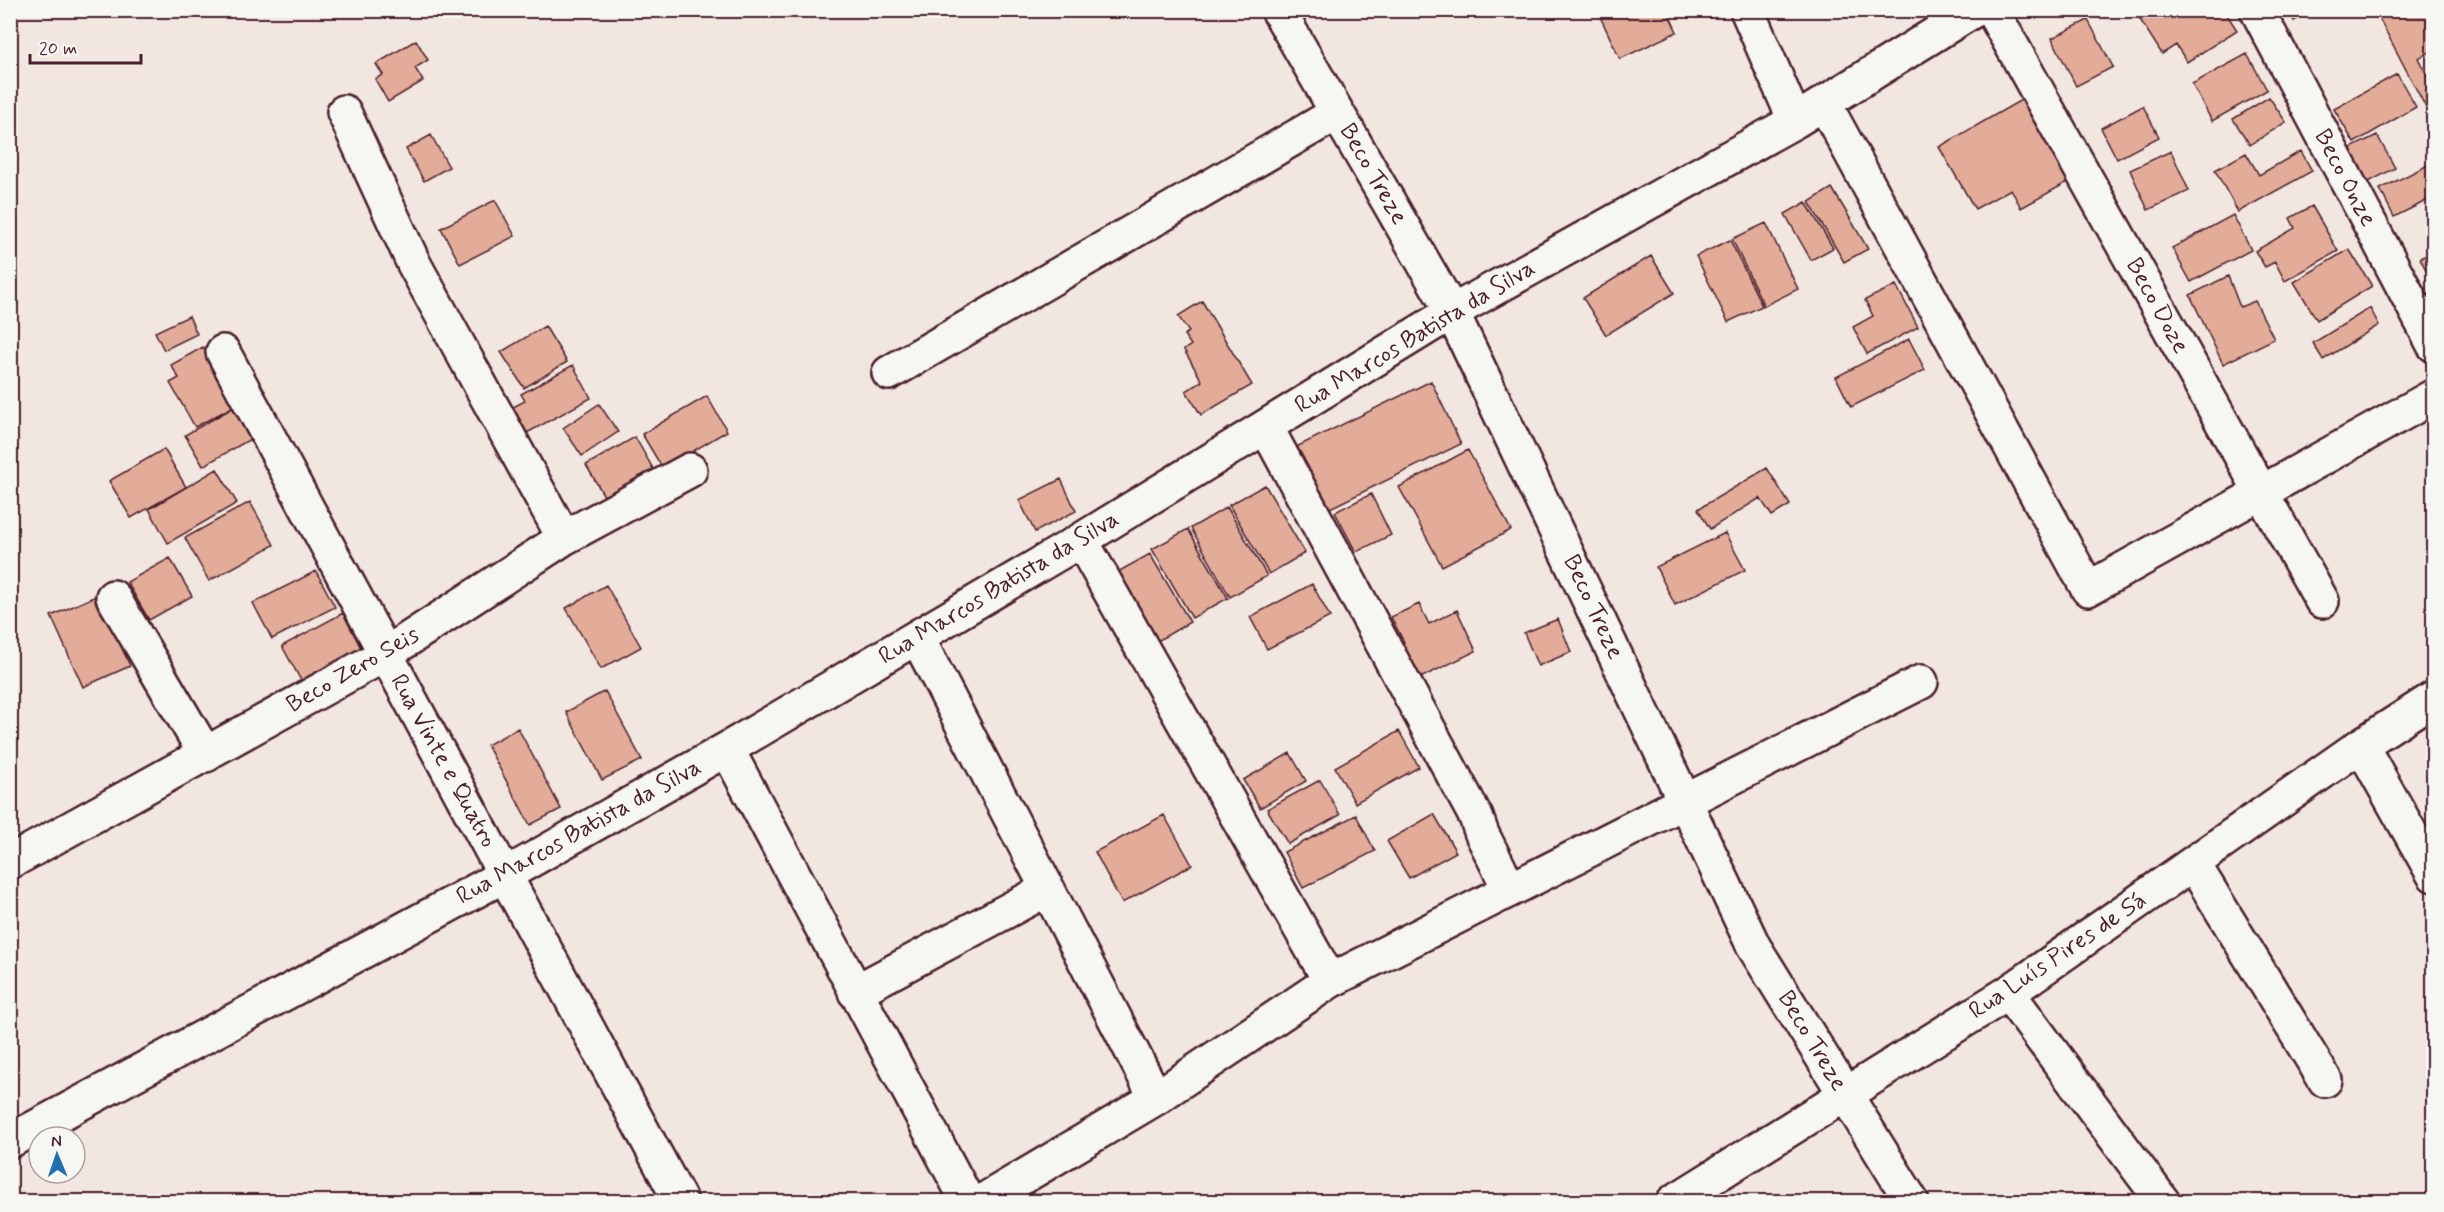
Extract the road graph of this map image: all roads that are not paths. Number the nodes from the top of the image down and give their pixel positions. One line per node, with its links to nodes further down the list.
1 (1278, 10): 8 (street, Beco Treze)
2 (1747, 10): 9 (street)
3 (1974, 10): 6 (street, Rua Marcos Batista da Silva)
4 (1992, 10): 17 (street, Beco Doze)
5 (2257, 10): 11 (street, Beco Onze)
6 (1824, 103): 9 (street, Rua Marcos Batista da Silva); 17 (street)
7 (344, 112): 18 (street)
8 (1337, 113): 10 (street, Beco Treze); 13 (street)
9 (1795, 121): 10 (street, Rua Marcos Batista da Silva)
10 (1452, 312): 15 (street, Rua Marcos Batista da Silva); 29 (street, Beco Treze)
11 (2433, 345)
12 (223, 352): 23 (street, Rua Vinte e Quatro)
13 (889, 373)
14 (2433, 396): 17 (street)
15 (1266, 427): 19 (street, Rua Marcos Batista da Silva); 35 (street)
16 (690, 470): 18 (street, Beco Zero Seis)
17 (2260, 492): 21 (street, Beco Doze)
18 (564, 538): 23 (street, Beco Zero Seis)
19 (1081, 540): 22 (street, Rua Marcos Batista da Silva); 36 (street)
20 (113, 597): 28 (street)
21 (2322, 601)
22 (917, 637): 27 (street, Rua Marcos Batista da Silva); 34 (street)
23 (384, 655): 28 (street, Beco Zero Seis); 32 (street, Rua Vinte e Quatro)
24 (1921, 682): 29 (street)
25 (2433, 698): 26 (street, Rua Luís Pires de Sá)
26 (2361, 745): 31 (street, Rua Luís Pires de Sá); 33 (street)
27 (727, 749): 32 (street, Rua Marcos Batista da Silva); 37 (street)
28 (206, 755): 30 (street, Beco Zero Seis)
29 (1685, 801): 35 (street); 40 (street, Beco Treze)
30 (14, 851)
31 (2193, 863): 38 (street, Rua Luís Pires de Sá); 39 (street)
32 (506, 875): 42 (street, Rua Marcos Batista da Silva); 43 (street, Rua Vinte e Quatro)
33 (2433, 875)
34 (1046, 890): 37 (street); 41 (street)
35 (1510, 890): 36 (street)
36 (1330, 981): 41 (street)
37 (855, 992): 44 (street)
38 (2008, 993): 40 (street, Rua Luís Pires de Sá); 48 (street)
39 (2325, 1080)
40 (1844, 1093): 46 (street, Rua Luís Pires de Sá); 47 (street, Beco Treze)
41 (1156, 1098): 45 (street)
42 (10, 1141)
43 (681, 1202)
44 (968, 1202)
45 (981, 1202)
46 (1673, 1202)
47 (1912, 1202)
48 (2163, 1202)

